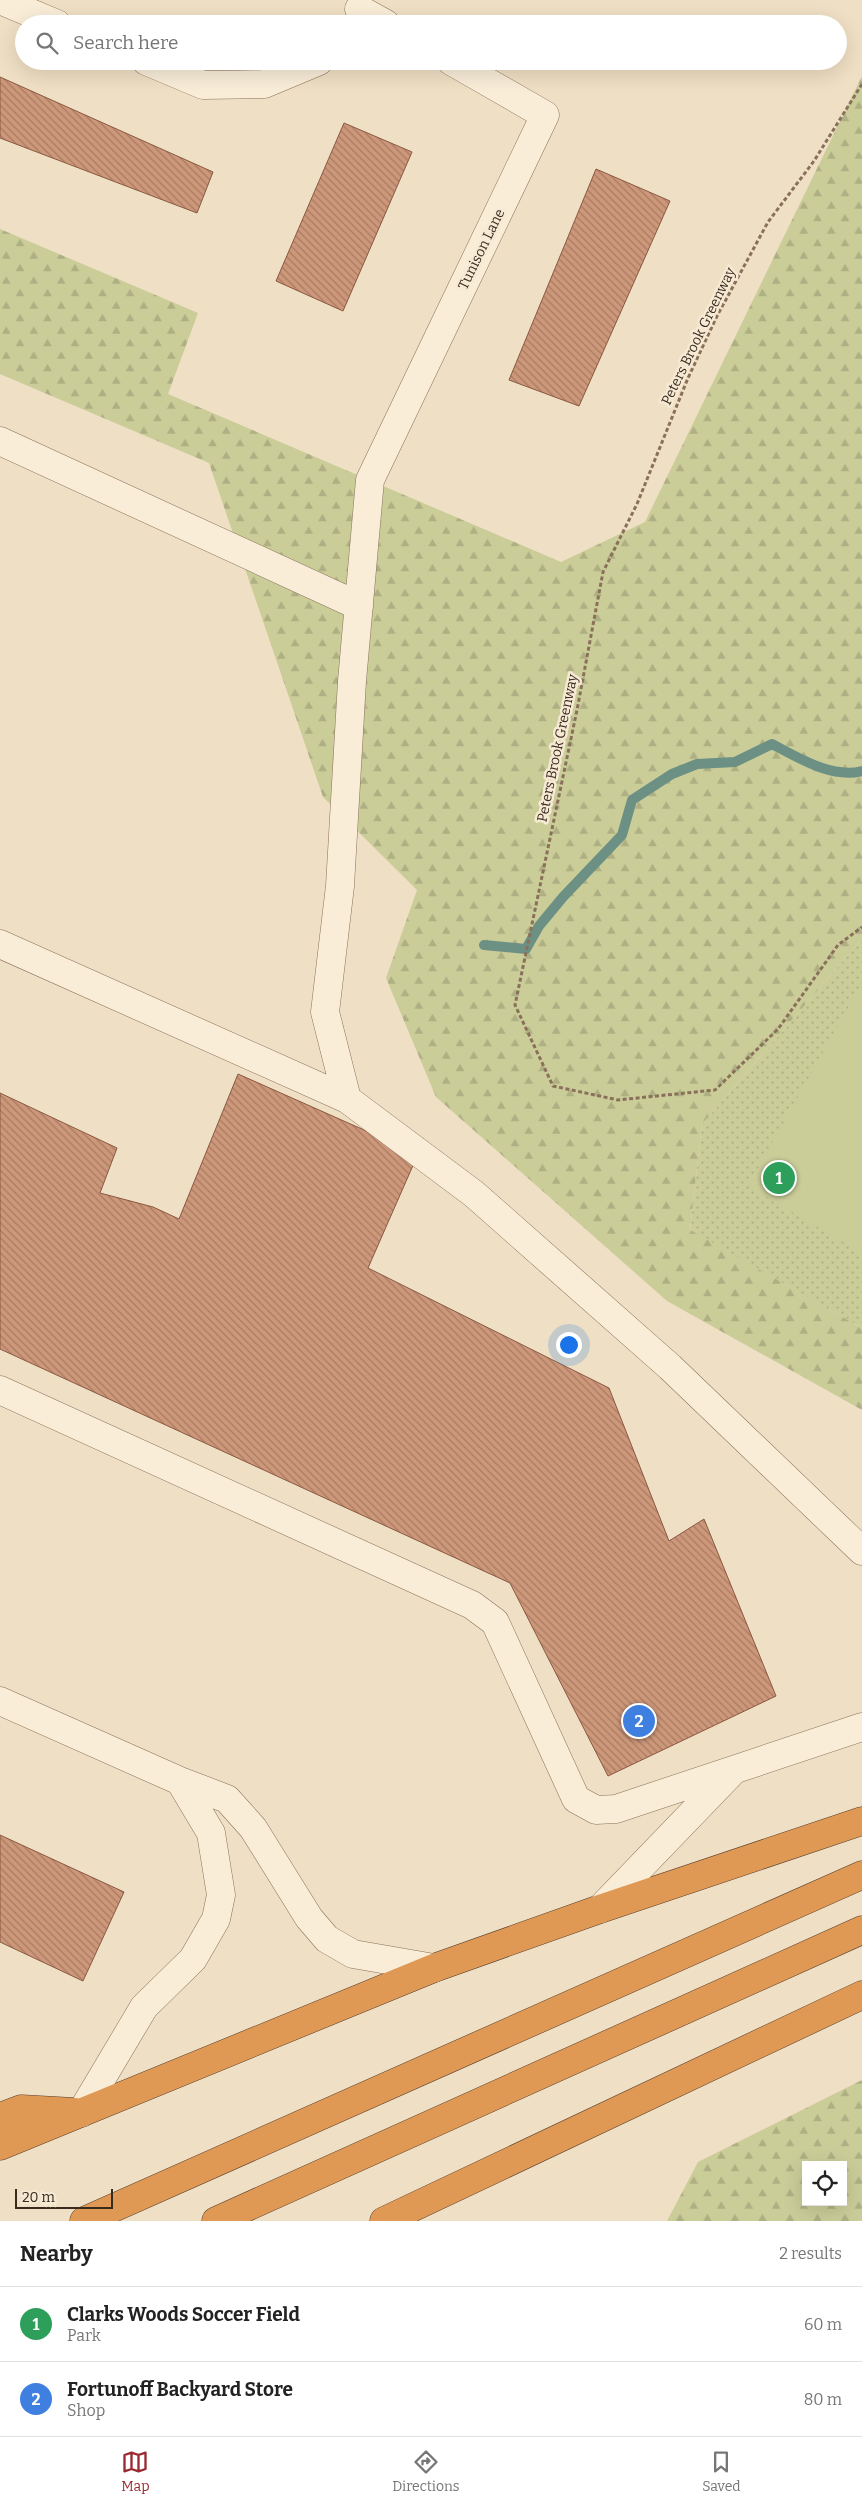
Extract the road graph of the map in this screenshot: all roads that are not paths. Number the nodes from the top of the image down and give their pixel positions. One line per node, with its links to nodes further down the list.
1 (0, 0): 2 (street)
2 (36, 15)
3 (167, 70): 4 (street)
4 (297, 70)
5 (466, 70): 7 (street, Tunison Lane)
6 (0, 441): 7 (street)
7 (359, 606): 9 (street)
8 (0, 944): 9 (street)
9 (347, 1099): 11 (street)
10 (0, 1390): 14 (street)
11 (862, 1551)
12 (0, 1701): 15 (street)
13 (862, 1727): 14 (street)
14 (736, 1769): 18 (street)
15 (180, 1781): 20 (street); 22 (street)
16 (862, 1821): 18 (highway)
17 (862, 1875): 25 (highway)
18 (600, 1909): 20 (highway)
19 (862, 1930): 26 (highway)
20 (434, 1968): 22 (highway)
21 (862, 1995): 27 (highway)
22 (81, 2113): 23 (highway); 24 (highway)
23 (0, 2117)
24 (0, 2146)
25 (84, 2221)
26 (216, 2221)
27 (384, 2221)

